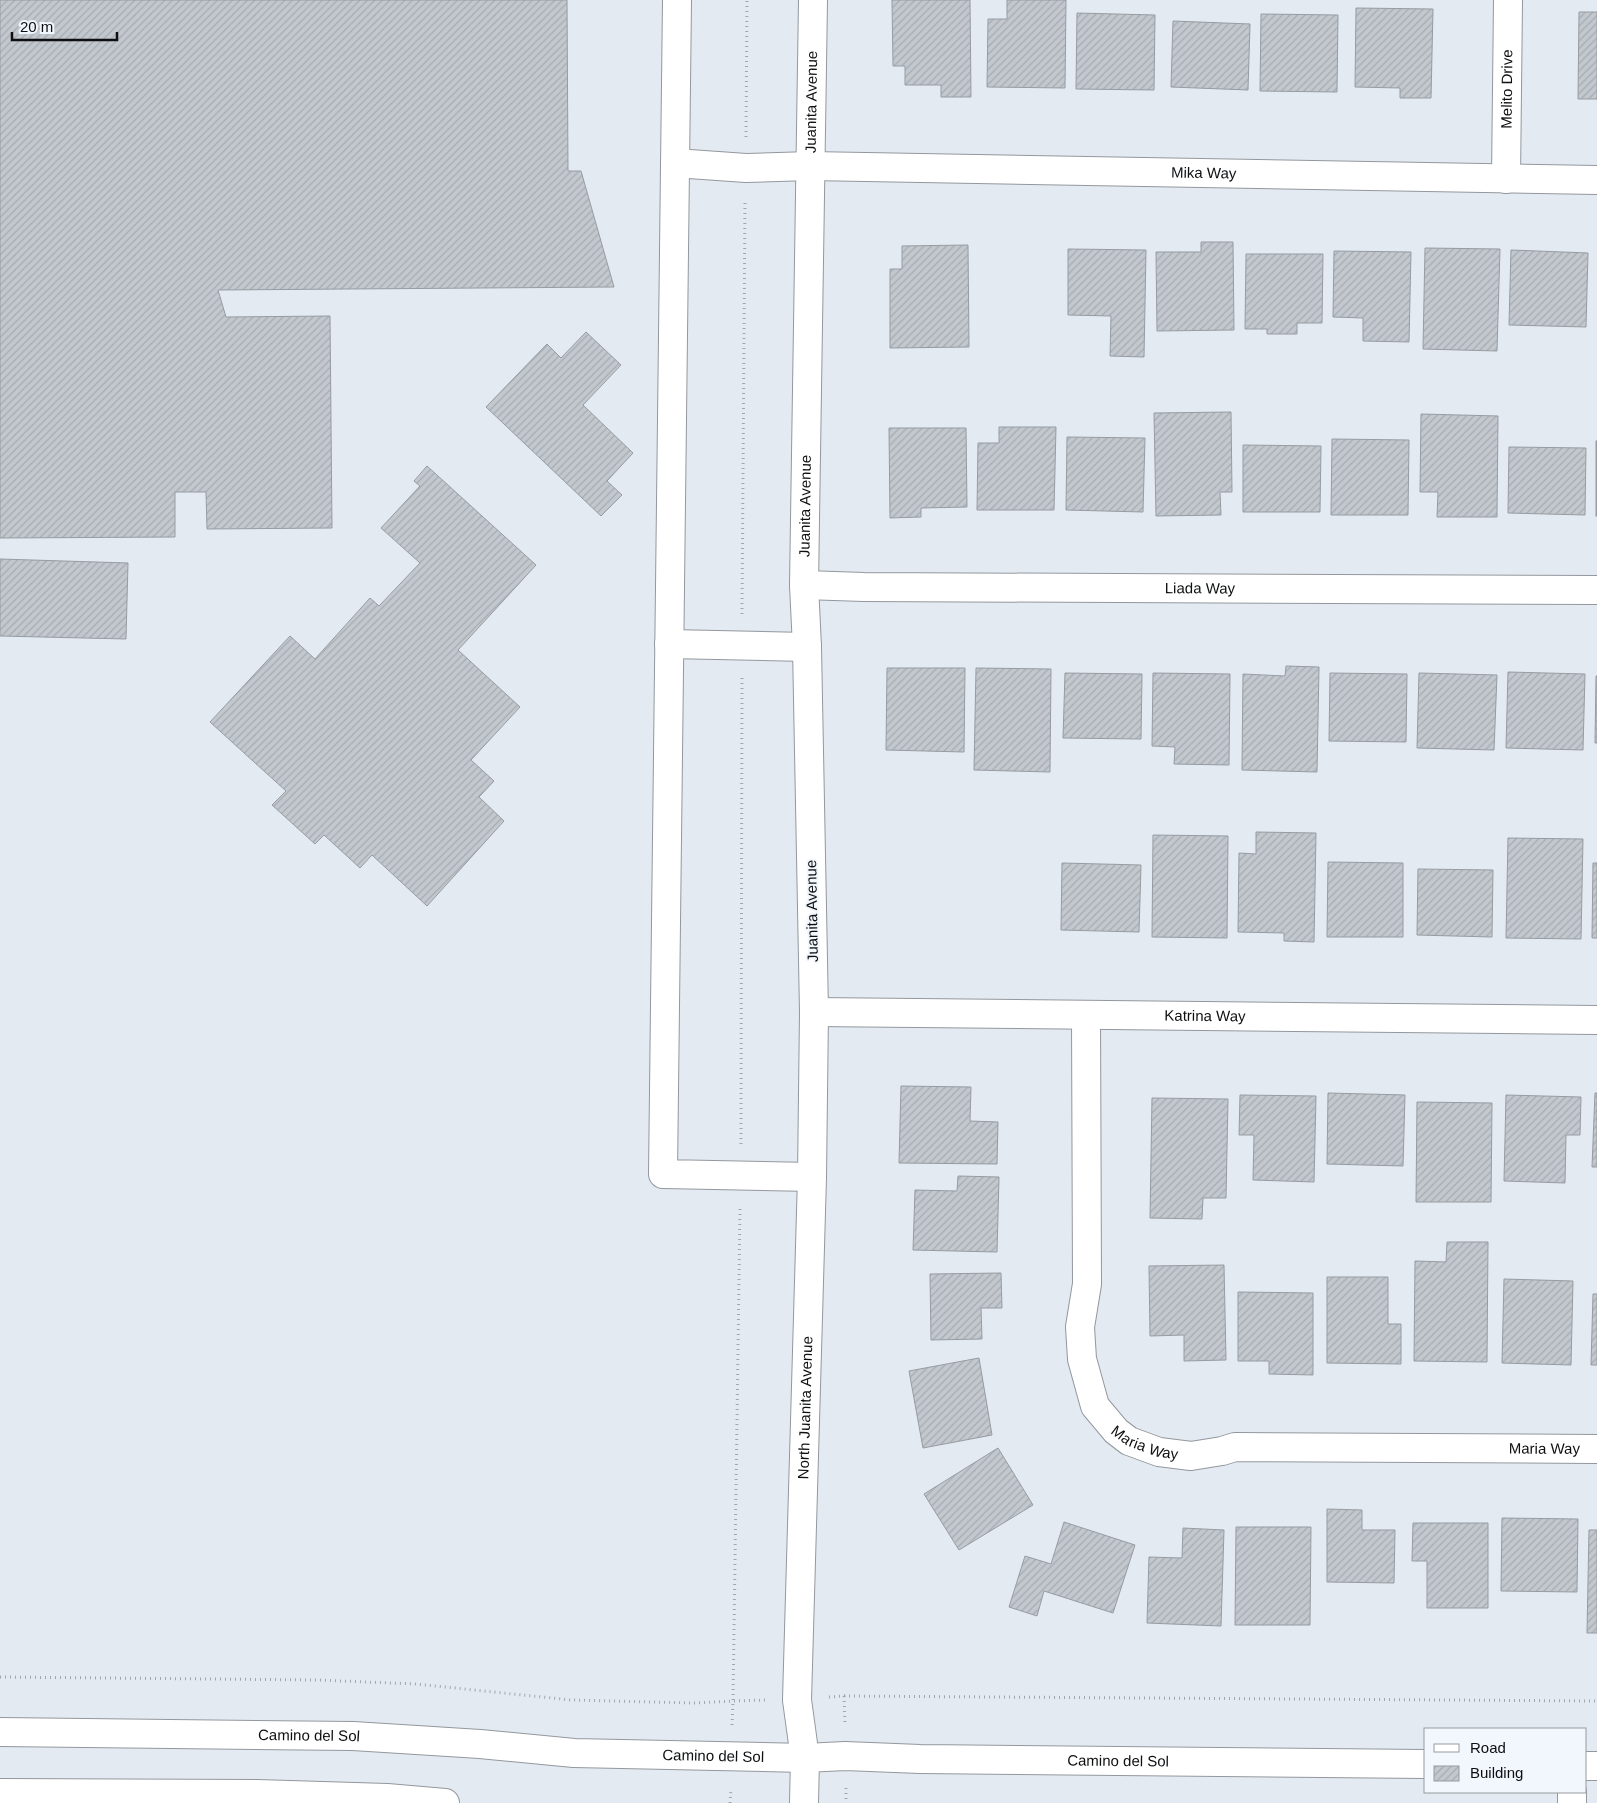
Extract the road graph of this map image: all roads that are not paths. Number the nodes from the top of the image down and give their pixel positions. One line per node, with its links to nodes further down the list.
1 (677, 0): 4 (street)
2 (813, 0): 5 (street, Juanita Avenue)
3 (1508, 0): 6 (street, Melito Drive)
4 (675, 163): 5 (street, Mika Way); 10 (street)
5 (810, 166): 6 (street, Mika Way); 8 (street, Juanita Avenue)
6 (1506, 179): 7 (street, Mika Way)
7 (1597, 180)
8 (804, 585): 9 (street, Liada Way); 11 (street, Juanita Avenue)
9 (1597, 590)
10 (669, 644): 11 (street); 15 (street)
11 (807, 647): 12 (street, Juanita Avenue)
12 (814, 1012): 13 (street, Katrina Way); 15 (street, North Juanita Avenue)
13 (1086, 1015): 14 (street, Katrina Way); 16 (street, Maria Way)
14 (1597, 1020)
15 (812, 1177): 18 (street, North Juanita Avenue)
16 (1597, 1449)
17 (0, 1732): 18 (street, Camino del Sol)
18 (805, 1758): 19 (street, Camino del Sol); 22 (street, North Juanita Avenue)
19 (1424, 1764)
20 (0, 1793): 21 (street)
21 (445, 1803)
22 (804, 1803)

